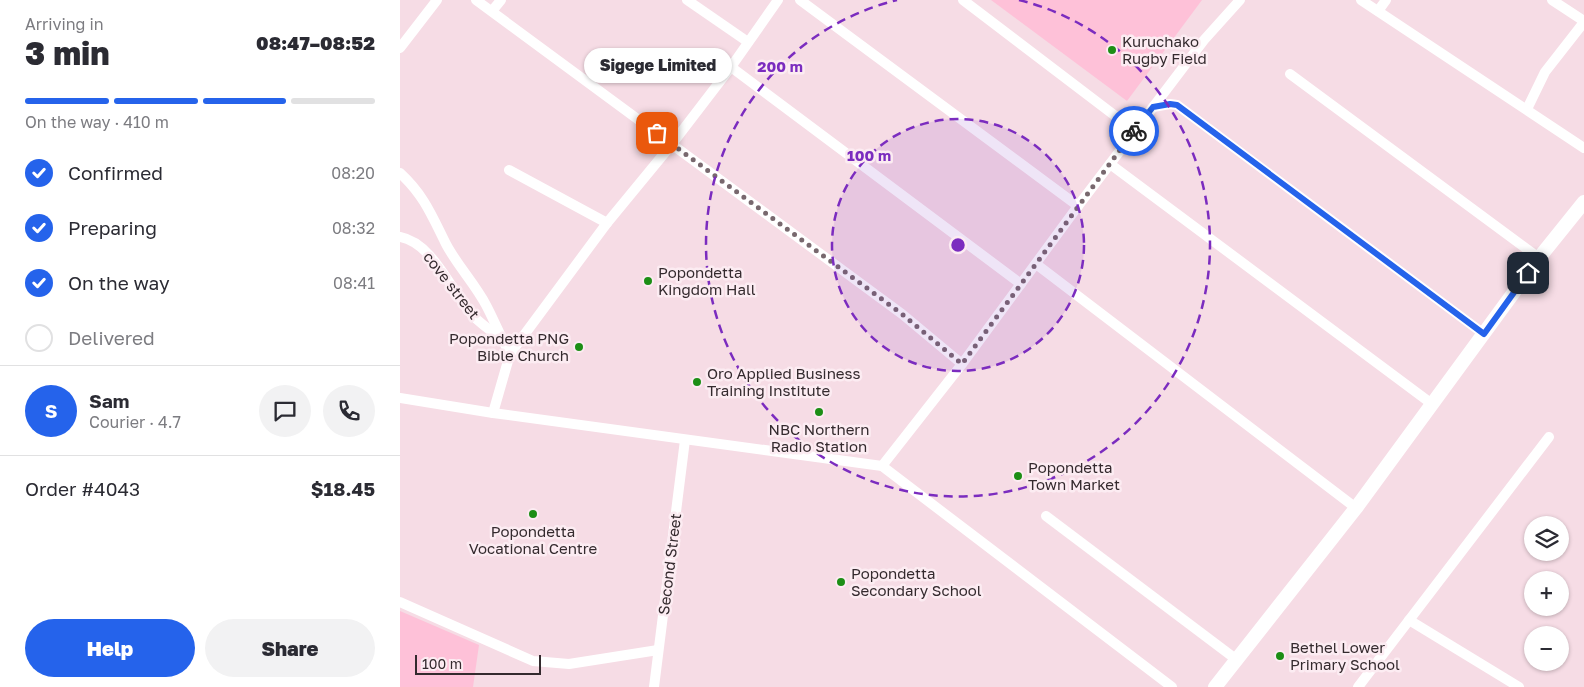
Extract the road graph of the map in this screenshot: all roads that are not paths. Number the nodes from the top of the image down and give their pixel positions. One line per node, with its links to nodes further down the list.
1 (437, 0): 16 (street)
2 (476, 0): 13 (street)
3 (501, 0): 13 (street)
4 (687, 0): 15 (street)
5 (778, 0): 15 (street)
6 (800, 0): 32 (street)
7 (963, 0): 24 (street)
8 (1240, 0): 19 (street)
9 (1361, 0): 12 (street)
10 (1386, 0): 12 (street)
11 (1552, 0): 14 (street)
12 (1378, 11): 22 (street)
13 (492, 12): 25 (street)
14 (1584, 22): 22 (street)
15 (748, 42): 17 (street)
16 (400, 48)
17 (731, 67): 25 (street); 37 (street)
18 (1290, 74): 35 (street)
19 (1170, 84): 20 (street); 21 (street)
20 (1177, 105): 21 (street); 38 (street)
21 (1153, 107): 23 (street)
22 (1527, 109): 27 (street)
23 (1147, 116): 24 (street); 26 (street)
24 (1118, 118): 26 (street)
25 (672, 144): 33 (street); 41 (street)
26 (1124, 145): 28 (street)
27 (1584, 148)
28 (1110, 164): 32 (street); 43 (street)
29 (509, 170): 33 (street)
30 (400, 173): 39 (street)
31 (1584, 202): 35 (main road)
32 (1078, 206): 36 (street)
33 (607, 223): 40 (street)
34 (400, 237): 39 (street, cove street)
35 (1539, 258): 38 (main road)
36 (1036, 264): 37 (street); 48 (street)
37 (1021, 284): 41 (street)
38 (1484, 334): 43 (main road)
39 (501, 338): 40 (street)
40 (510, 354): 44 (street)
41 (962, 364): 47 (street)
42 (400, 398): 44 (street)
43 (1432, 404): 48 (main road)
44 (492, 413): 46 (street)
45 (1549, 437): 51 (street)
46 (685, 440): 47 (street); 52 (street, Second Street)
47 (882, 466): 55 (street)
48 (1356, 508): 53 (main road)
49 (1046, 516): 53 (street)
50 (400, 602): 52 (street)
51 (1410, 620): 57 (street); 58 (street)
52 (658, 650): 54 (street, Second Street)
53 (1237, 660): 56 (main road)
54 (654, 687)
55 (1172, 687)
56 (1215, 687)
57 (1358, 687)
58 (1519, 687)

